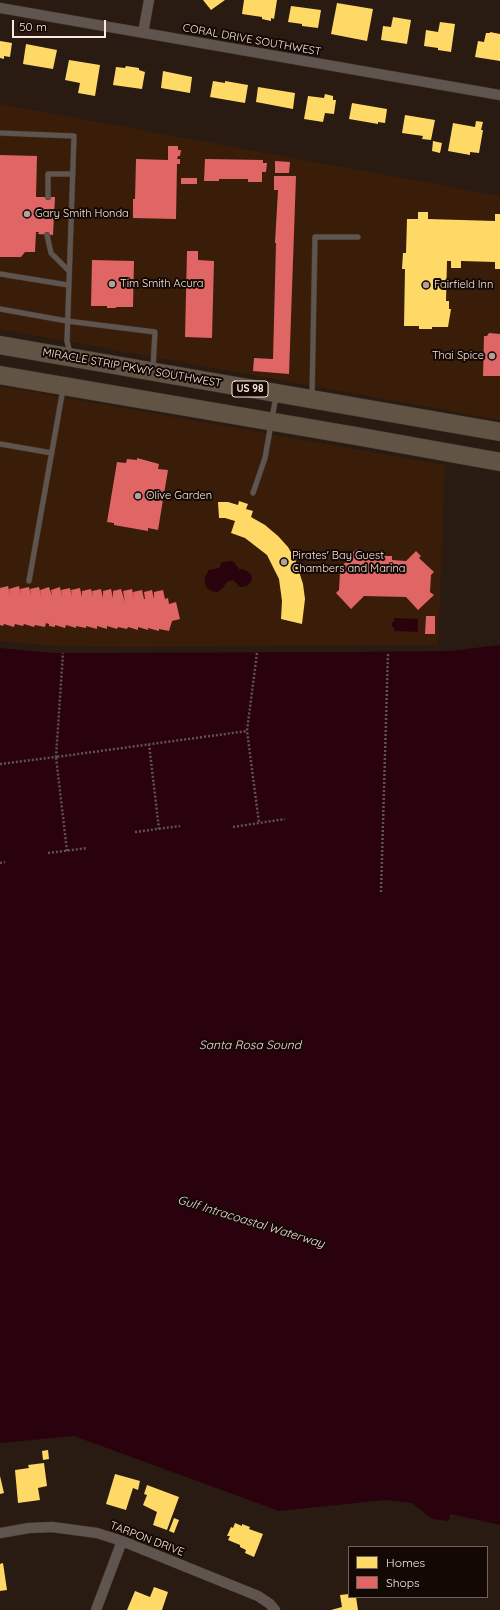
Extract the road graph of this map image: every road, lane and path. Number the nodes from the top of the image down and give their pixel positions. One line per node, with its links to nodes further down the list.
1 (149, 0): 3 (street)
2 (0, 8): 3 (street, CORAL DRIVE SOUTHWEST)
3 (143, 33): 4 (street, CORAL DRIVE SOUTHWEST)
4 (500, 95)
5 (0, 133): 6 (lane)
6 (72, 174): 7 (lane); 10 (lane)
7 (48, 197)
8 (47, 234): 10 (lane)
9 (358, 237): 21 (lane)
10 (69, 272): 12 (lane)
11 (0, 274): 12 (lane)
12 (68, 285): 14 (lane)
13 (0, 309): 14 (lane)
14 (67, 321): 16 (lane); 17 (lane)
15 (0, 345): 16 (highway, MIRACLE STRIP PKWY SOUTHWEST / US 98)
16 (72, 358): 17 (highway, MIRACLE STRIP PKWY SOUTHWEST / US 98)
17 (153, 372): 20 (highway, MIRACLE STRIP PKWY SOUTHWEST / US 98)
18 (0, 375): 19 (highway)
19 (64, 387): 22 (highway); 25 (lane)
20 (276, 393): 21 (highway, MIRACLE STRIP PKWY SOUTHWEST / US 98); 22 (lane)
21 (312, 400): 23 (highway, MIRACLE STRIP PKWY SOUTHWEST / US 98)
22 (272, 422): 26 (highway); 27 (lane)
23 (500, 432)
24 (0, 444): 25 (lane)
25 (52, 453): 28 (lane)
26 (500, 462)
27 (253, 493)
28 (28, 581)
29 (388, 652): 47 (path)
30 (63, 653): 34 (path)
31 (257, 653): 32 (path)
32 (247, 731): 33 (path); 37 (path)
33 (149, 744): 34 (path); 40 (path)
34 (56, 757): 35 (path); 43 (path)
35 (0, 764)
36 (285, 819): 37 (path)
37 (260, 823): 39 (path)
38 (180, 826): 40 (path)
39 (233, 827)
40 (159, 829): 41 (path)
41 (135, 832)
42 (87, 848): 43 (path)
43 (67, 851): 44 (path)
44 (48, 854)
45 (5, 862): 46 (path)
46 (0, 863)
47 (381, 892)
48 (0, 1533): 49 (street, TARPON DRIVE)
49 (122, 1541): 50 (street); 51 (street, TARPON DRIVE)
50 (96, 1610)
51 (275, 1610)

